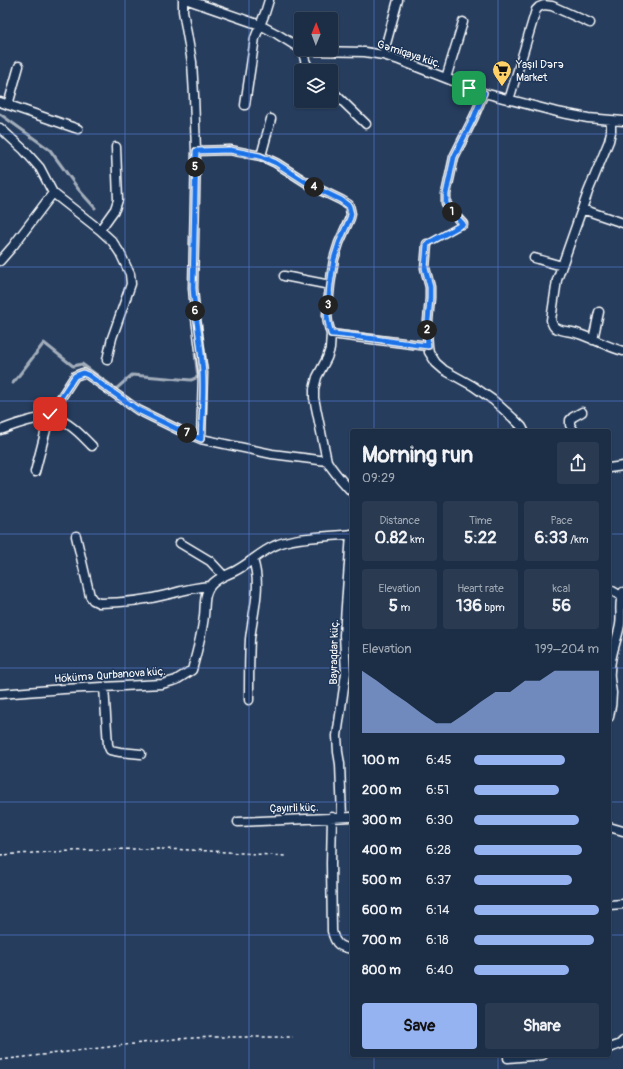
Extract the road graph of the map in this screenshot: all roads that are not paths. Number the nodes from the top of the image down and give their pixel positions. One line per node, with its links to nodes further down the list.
1 (183, 0): 27 (street)
2 (188, 0): 8 (street, Gəmiqaya küç.)
3 (269, 0): 8 (street)
4 (398, 0): 11 (street)
5 (552, 3): 7 (street); 16 (street)
6 (463, 22): 13 (street)
7 (590, 23)
8 (260, 26): 9 (street, Gəmiqaya küç.); 19 (street)
9 (294, 44)
10 (338, 51): 11 (street, Gəmiqaya küç.)
11 (383, 55): 13 (street, Gəmiqaya küç.)
12 (18, 66): 18 (street)
13 (446, 78): 14 (street, Gəmiqaya küç.)
14 (484, 93): 16 (street, Gəmiqaya küç.); 32 (street)
15 (338, 97): 23 (street)
16 (509, 100): 21 (street, Gəmiqaya küç.)
17 (0, 102): 18 (street)
18 (8, 105): 25 (street)
19 (245, 105)
20 (271, 119): 28 (street)
21 (611, 121): 22 (street, Gəmiqaya küç.); 30 (street)
22 (623, 121)
23 (366, 124)
24 (0, 128): 29 (street)
25 (78, 129)
26 (116, 147): 33 (street)
27 (196, 151): 28 (street); 51 (street)
28 (260, 156): 39 (street)
29 (53, 193): 33 (street); 36 (street)
30 (582, 209): 31 (street); 37 (street)
31 (623, 223)
32 (463, 224)
33 (100, 230): 45 (street)
34 (427, 244): 43 (street)
35 (534, 258): 37 (street)
36 (0, 261)
37 (562, 266): 42 (street)
38 (284, 276): 39 (street)
39 (330, 285): 41 (street)
40 (599, 312): 42 (street)
41 (331, 334): 43 (street); 53 (street)
42 (593, 340): 44 (street)
43 (428, 346): 48 (street)
44 (623, 351)
45 (107, 360)
46 (582, 412): 49 (street)
47 (48, 418): 50 (street); 51 (street); 52 (street); 56 (street)
48 (523, 429)
49 (573, 429)
50 (0, 430)
51 (201, 439): 53 (street)
52 (92, 446)
53 (327, 461): 57 (street)
54 (623, 466): 55 (street)
55 (611, 468)
56 (35, 472)
57 (350, 490)
58 (350, 534): 62 (street)
59 (76, 536): 64 (street)
60 (180, 543): 63 (street)
61 (350, 548): 74 (street, Bayraqdar küç.)
62 (253, 560): 63 (street); 71 (street)
63 (224, 576): 64 (street)
64 (210, 586): 69 (street, Hökümə Qurbanova küç.)
65 (611, 590): 66 (street)
66 (622, 594): 67 (street)
67 (611, 660)
68 (611, 684): 72 (street)
69 (104, 687): 70 (street, Hökümə Qurbanova küç.); 73 (street)
70 (0, 694)
71 (249, 700)
72 (611, 708)
73 (141, 754)
74 (342, 817): 75 (street, Çayırli küç.); 76 (street, Çayırli küç.)
75 (350, 817)
76 (332, 818): 77 (street, Çayırli küç.); 82 (street)
77 (238, 822)
78 (611, 828): 79 (street)
79 (623, 831)
80 (623, 904): 81 (street)
81 (611, 905)
82 (350, 948)
83 (623, 1041): 84 (street)
84 (611, 1047)
85 (520, 1057): 86 (street)
86 (508, 1058)

